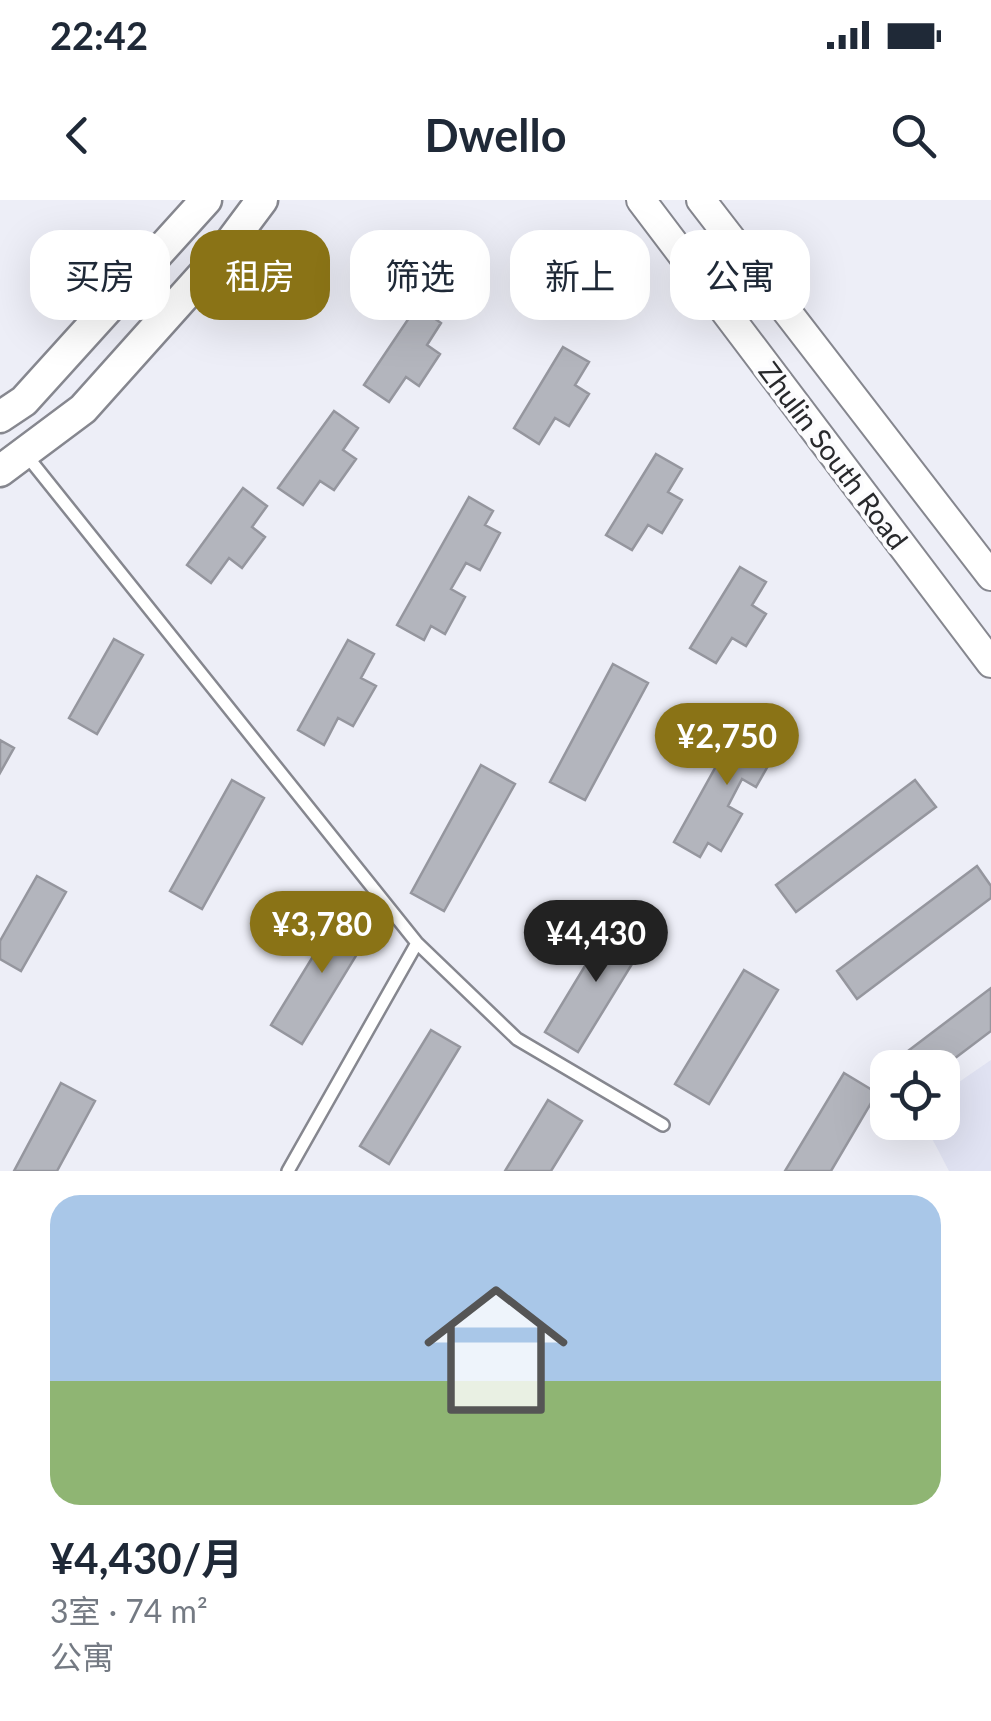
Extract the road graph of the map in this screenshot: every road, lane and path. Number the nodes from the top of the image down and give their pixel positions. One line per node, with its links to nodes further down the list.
1 (206, 200): 5 (main road)
2 (262, 200): 6 (main road)
3 (641, 200): 9 (street, Zhulin South Road)
4 (701, 200): 8 (street, Zhulin South Road)
5 (0, 418)
6 (25, 452): 7 (main road); 10 (lane)
7 (0, 471)
8 (991, 576)
9 (991, 662)
10 (416, 943): 11 (lane); 12 (lane)
11 (663, 1124)
12 (288, 1171)

